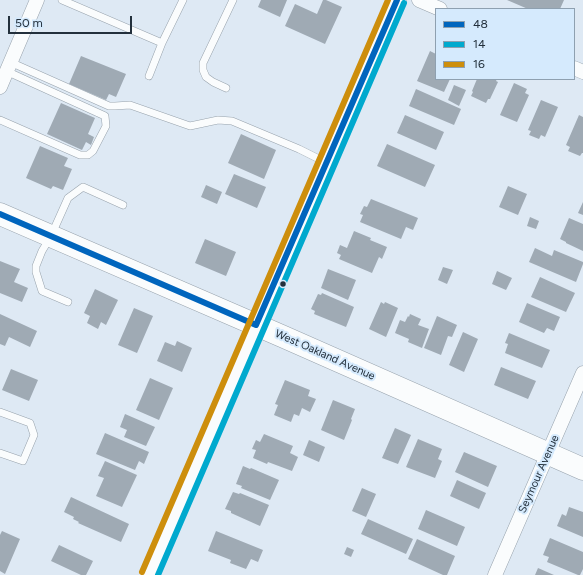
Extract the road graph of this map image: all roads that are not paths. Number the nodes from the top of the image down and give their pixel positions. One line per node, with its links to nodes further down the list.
1 (37, 0): 9 (street)
2 (62, 0): 8 (lane)
3 (182, 0): 8 (lane)
4 (233, 0): 12 (lane)
5 (397, 0): 14 (street)
6 (419, 0): 7 (street)
7 (438, 8)
8 (162, 43): 10 (lane)
9 (8, 67): 11 (street); 13 (lane); 14 (lane)
10 (149, 76)
11 (0, 87)
12 (226, 88)
13 (0, 120)
14 (327, 163): 19 (street)
15 (123, 204): 17 (lane)
16 (0, 214): 17 (main road, West Oakland Avenue)
17 (51, 236): 18 (lane); 19 (main road, West Oakland Avenue)
18 (68, 302)
19 (256, 325): 23 (main road, West Oakland Avenue); 25 (street)
20 (583, 373): 23 (street, Seymour Avenue)
21 (0, 412): 22 (lane)
22 (0, 453)
23 (548, 454): 24 (main road, West Oakland Avenue); 26 (street, Seymour Avenue)
24 (583, 469)
25 (149, 575)
26 (495, 575)

